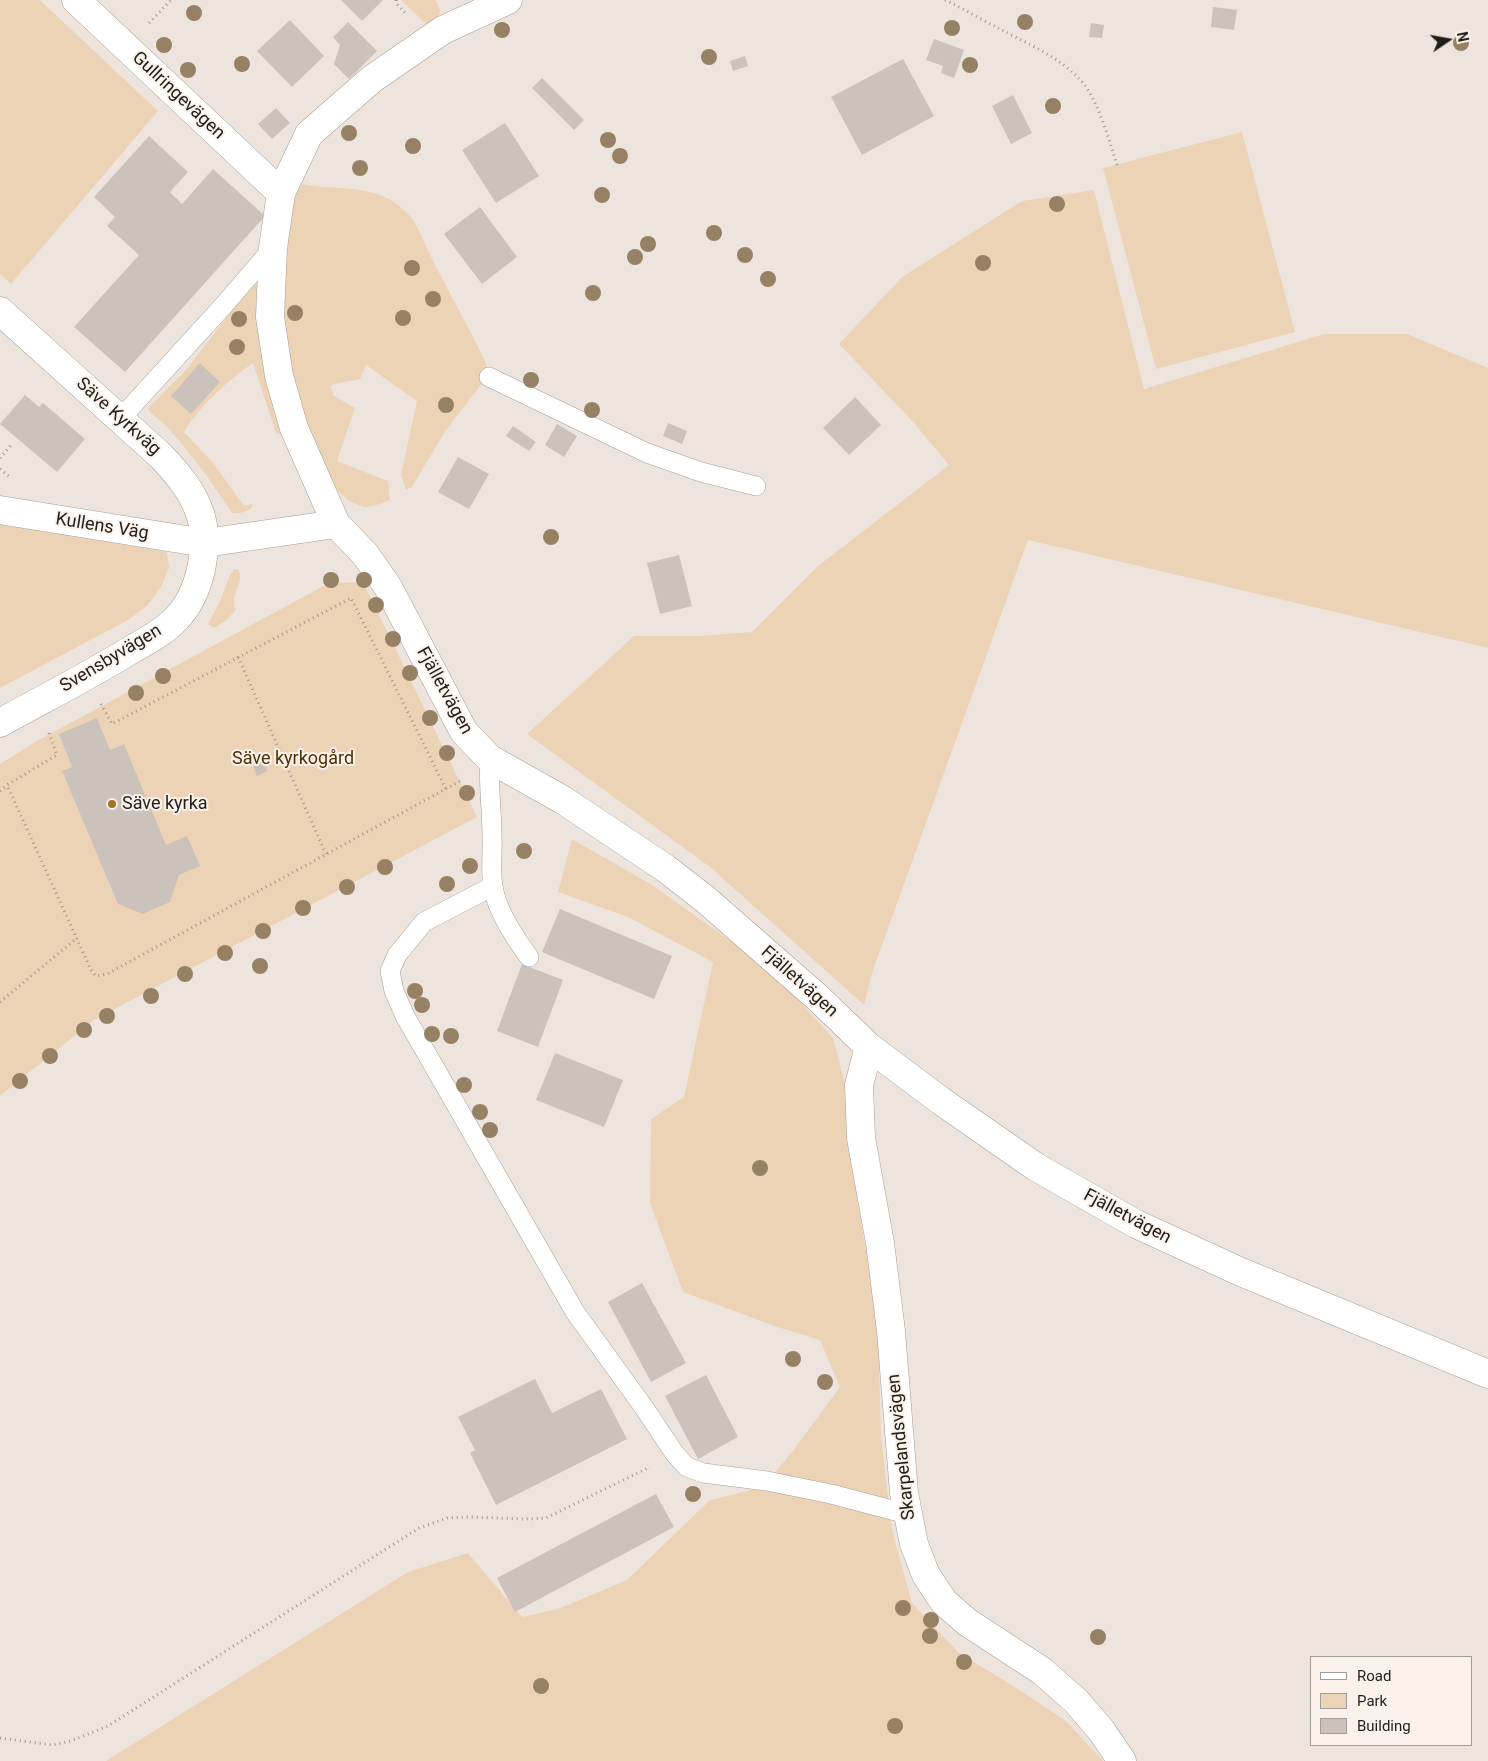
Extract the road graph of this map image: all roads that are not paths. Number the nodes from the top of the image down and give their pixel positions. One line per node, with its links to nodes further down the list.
1 (76, 0): 3 (street, Gullringevägen)
2 (508, 0): 3 (street)
3 (281, 193): 4 (street)
4 (273, 248): 7 (lane); 10 (street)
5 (0, 311): 7 (street, Säve Kyrkväg)
6 (489, 377): 8 (lane)
7 (120, 419): 11 (street, Säve Kyrkväg)
8 (756, 486)
9 (0, 510): 11 (street, Kullens Väg)
10 (336, 524): 11 (street); 13 (street, Fjälletvägen)
11 (204, 543): 12 (street, Svensbyvägen)
12 (0, 723)
13 (490, 768): 14 (lane); 16 (street, Fjälletvägen)
14 (493, 886): 15 (lane); 18 (lane)
15 (529, 957)
16 (869, 1047): 17 (street, Fjälletvägen); 18 (street, Skarpelandsvägen)
17 (1488, 1374)
18 (907, 1514): 19 (street, Skarpelandsvägen)
19 (1122, 1761)

